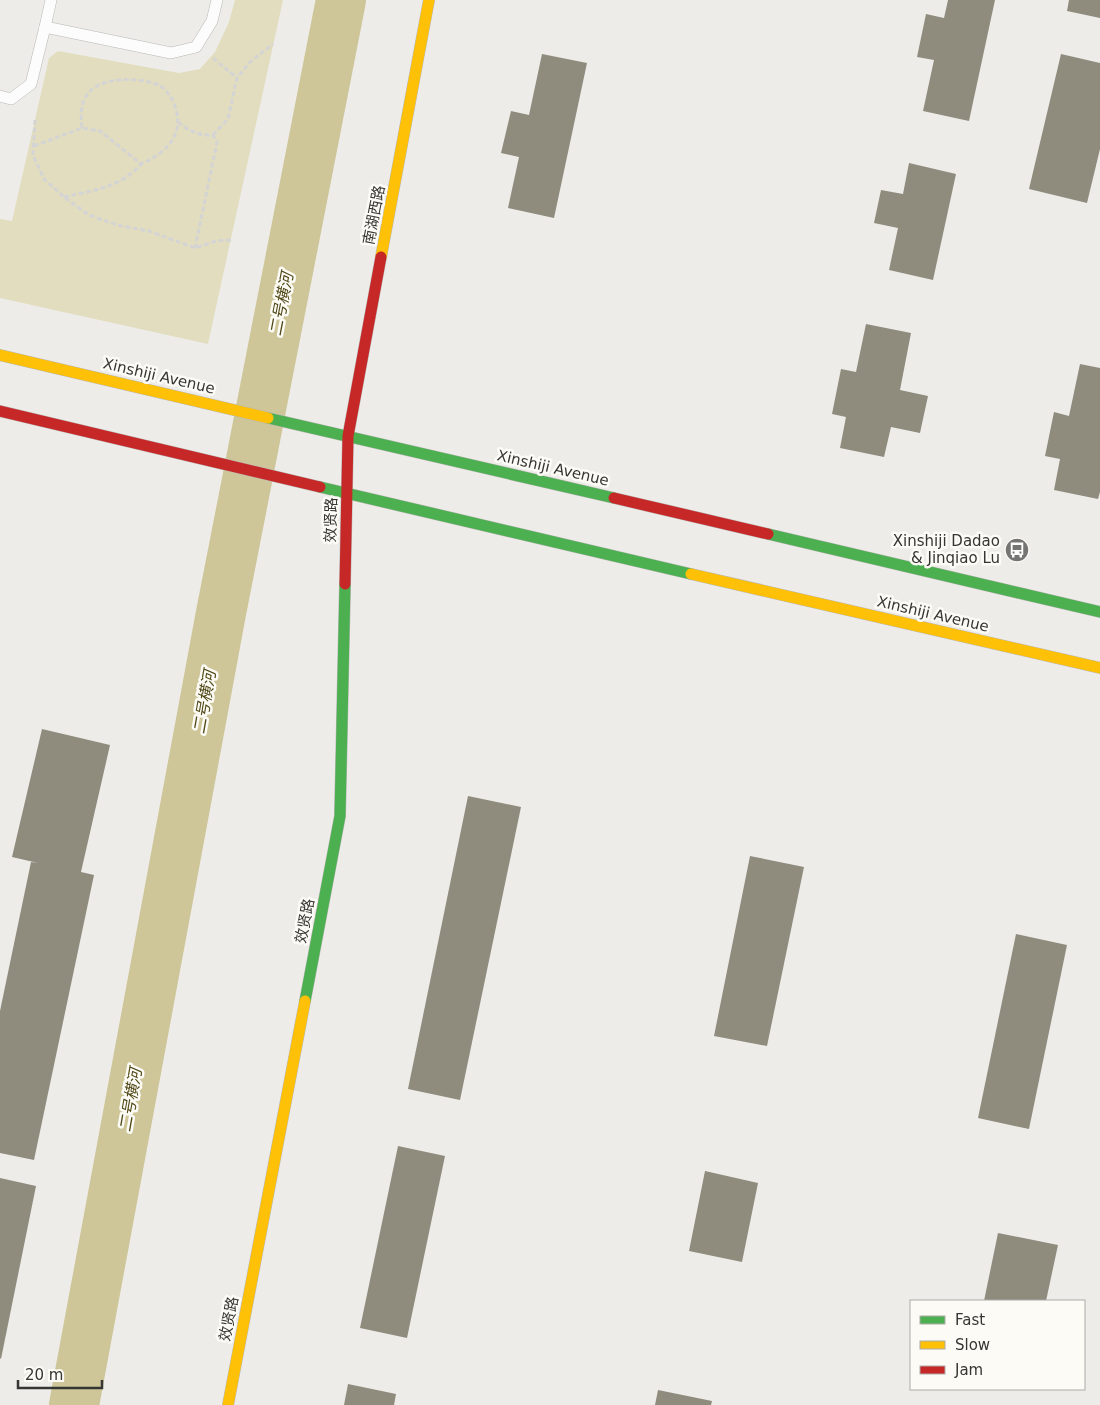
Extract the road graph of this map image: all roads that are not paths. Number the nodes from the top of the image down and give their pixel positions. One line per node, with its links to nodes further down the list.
1 (51, 0): 4 (lane)
2 (216, 0): 4 (lane)
3 (429, 0): 8 (main road, 南湖西路)
4 (45, 28): 5 (lane)
5 (0, 97)
6 (0, 355): 8 (main road, Xinshiji Avenue)
7 (0, 411): 9 (main road, Xinshiji Avenue)
8 (348, 436): 9 (main road, 效贤路); 10 (main road, Xinshiji Avenue)
9 (346, 493): 11 (main road, Xinshiji Avenue); 12 (main road, 效贤路)
10 (1100, 612)
11 (1100, 668)
12 (228, 1405)

